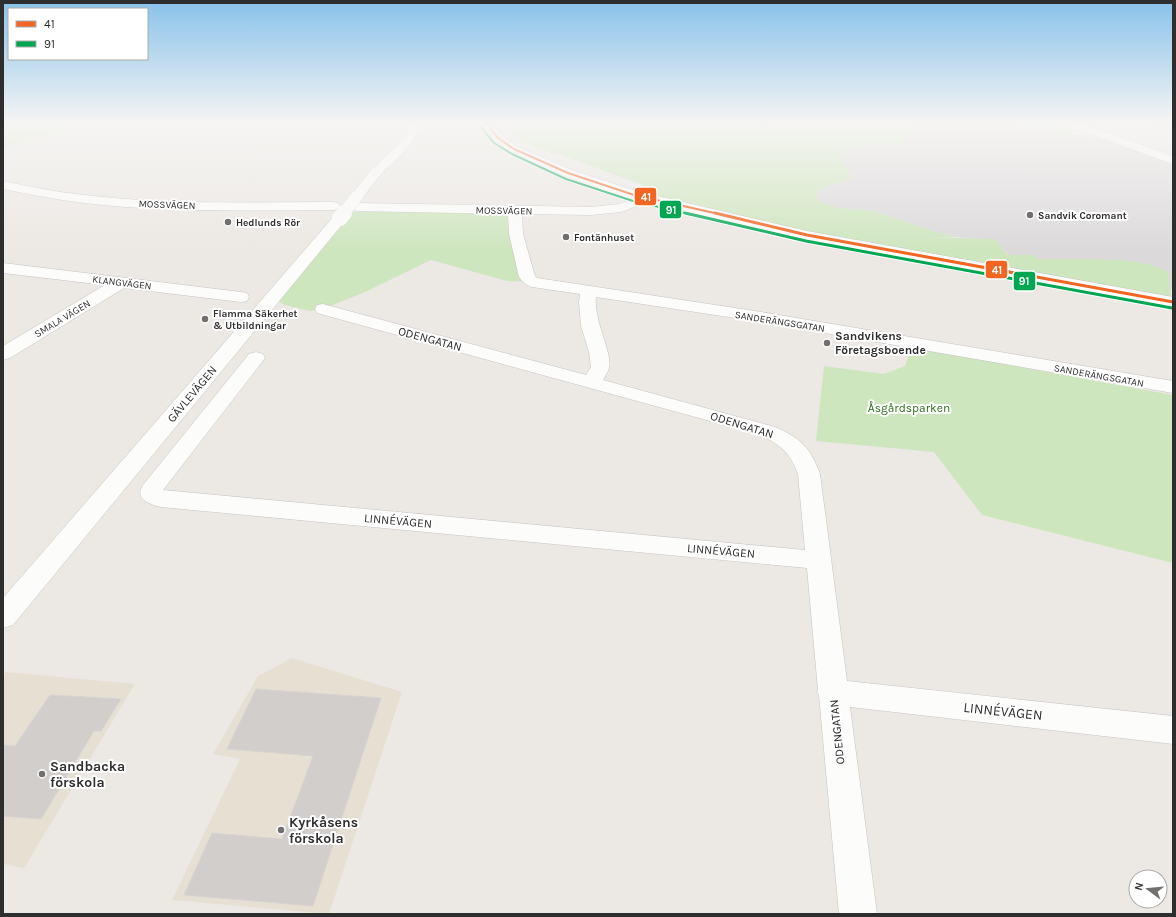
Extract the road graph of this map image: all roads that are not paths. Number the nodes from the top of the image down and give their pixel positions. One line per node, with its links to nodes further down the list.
1 (380, 166): 5 (street, GÄVLEVÄGEN)
2 (383, 166): 5 (street, GÄVLEVÄGEN)
3 (552, 166): 7 (street)
4 (570, 166): 7 (street)
5 (379, 169): 8 (street, GÄVLEVÄGEN)
6 (3, 185): 10 (street, MOSSVÄGEN)
7 (648, 196): 9 (street, MOSSVÄGEN); 15 (street)
8 (358, 202): 9 (street, MOSSVÄGEN); 10 (street, GÄVLEVÄGEN, bridge)
9 (515, 210): 13 (street, SANDERÄNGSGATAN)
10 (336, 212): 22 (street, GÄVLEVÄGEN)
11 (3, 268): 12 (street, KLANGVÄGEN)
12 (122, 282): 14 (street, KLANGVÄGEN); 17 (street, SMALA VÄGEN)
13 (589, 292): 19 (street); 20 (street, SANDERÄNGSGATAN)
14 (241, 297)
15 (1173, 302)
16 (323, 310): 19 (street, ODENGATAN)
17 (3, 354)
18 (256, 358): 21 (street, LINNÉVÄGEN)
19 (592, 383): 21 (street, ODENGATAN)
20 (1173, 387)
21 (818, 560): 23 (street, ODENGATAN)
22 (3, 617)
23 (832, 692): 24 (street, LINNÉVÄGEN); 25 (street, ODENGATAN)
24 (1173, 730)
25 (858, 914)

